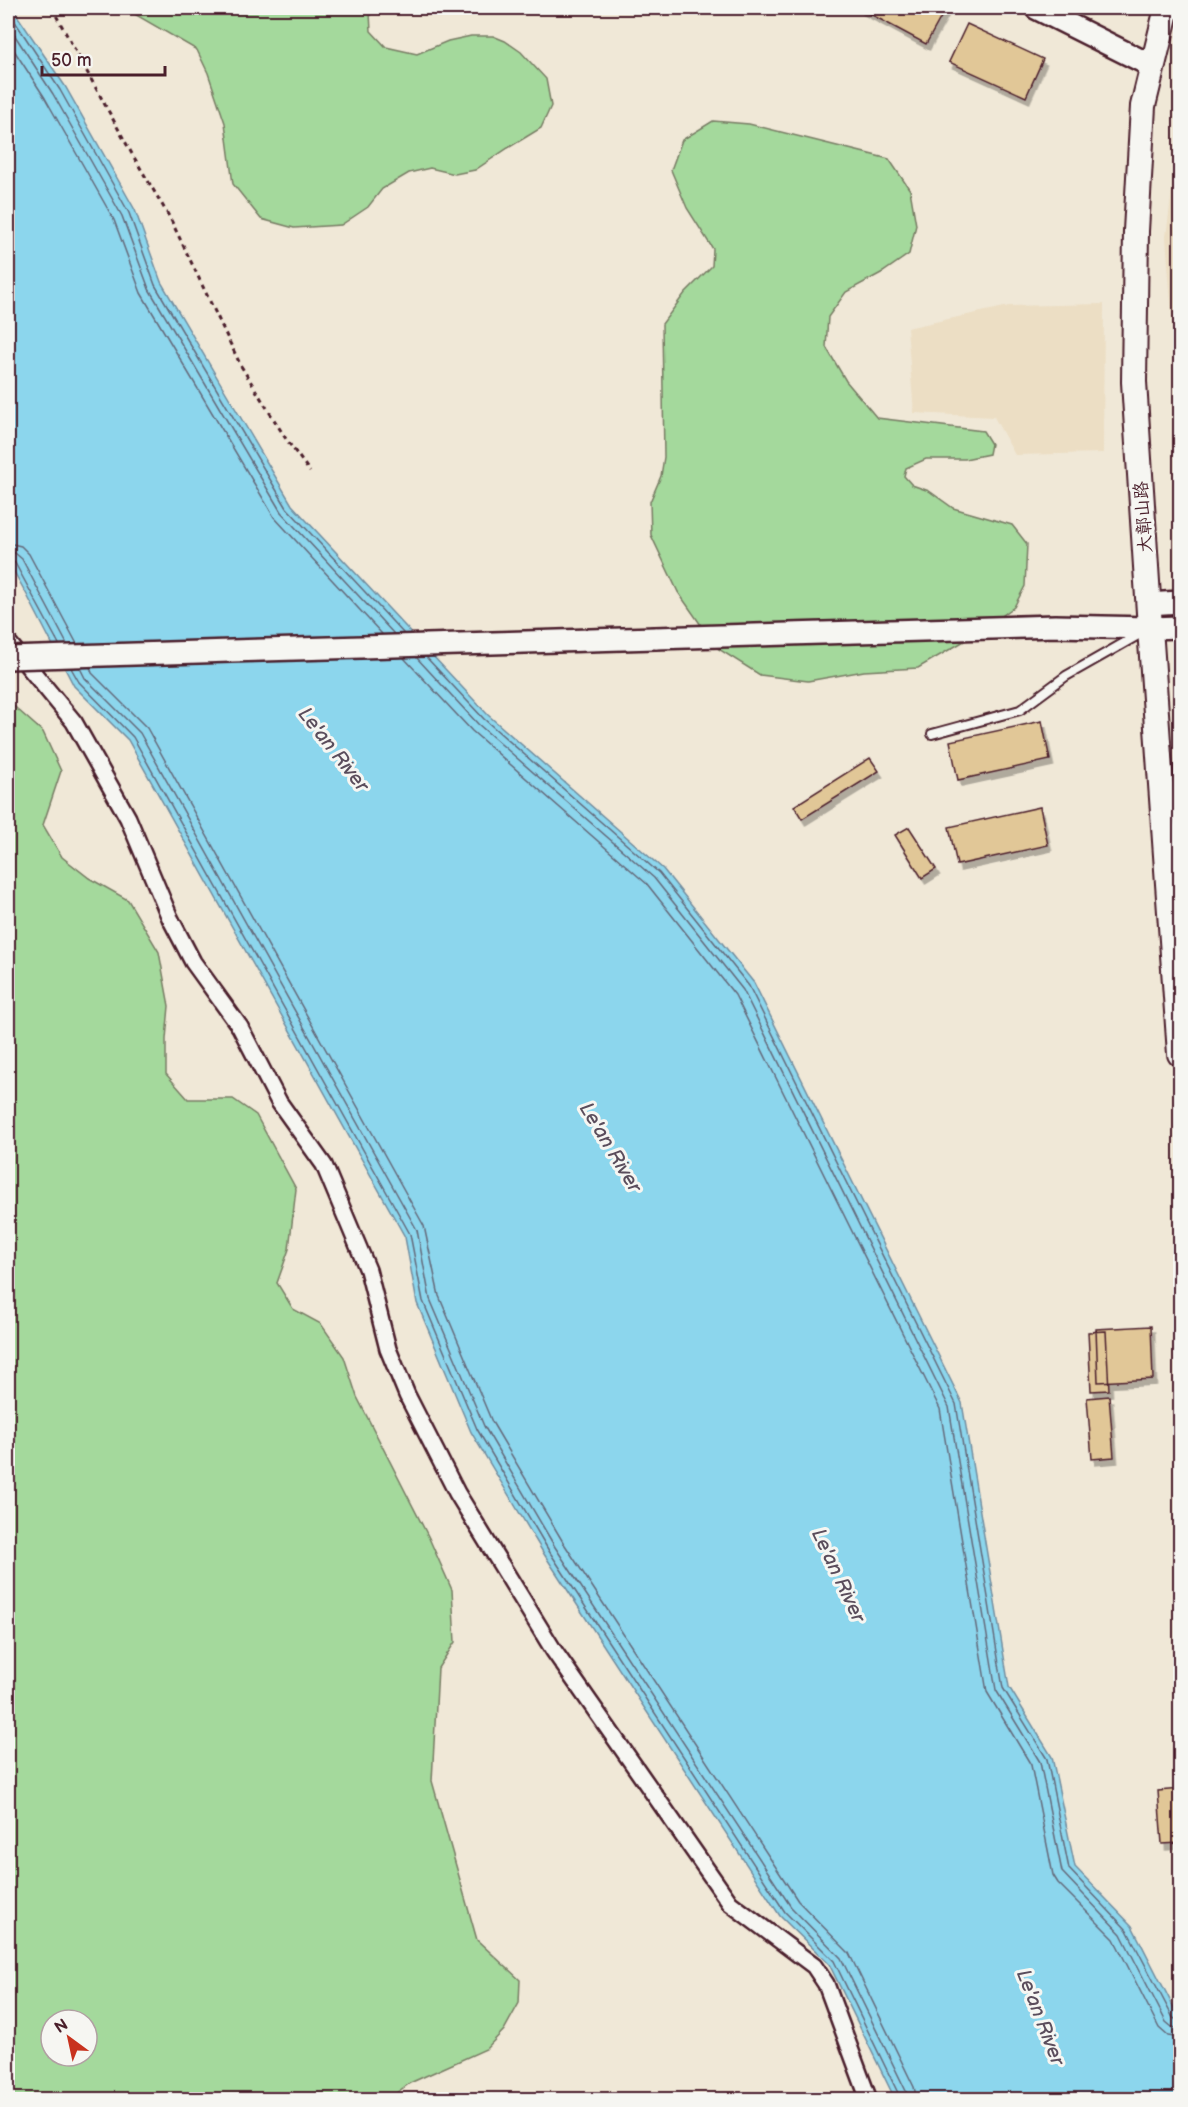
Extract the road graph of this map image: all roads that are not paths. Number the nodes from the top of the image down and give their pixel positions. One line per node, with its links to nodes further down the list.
1 (1036, 8): 3 (street)
2 (1171, 10): 3 (main road, 大鄣山路)
3 (1152, 66): 5 (main road, 大鄣山路)
4 (1180, 602): 5 (street)
5 (1148, 604): 7 (main road, 大鄣山路)
6 (1180, 627): 7 (street)
7 (1150, 628): 9 (street, bridge); 10 (lane); 11 (main road, 大鄣山路)
8 (8, 642): 13 (street)
9 (8, 658)
10 (932, 734)
11 (1180, 1029): 12 (main road, 大鄣山路)
12 (1180, 1054)
13 (869, 2100)

